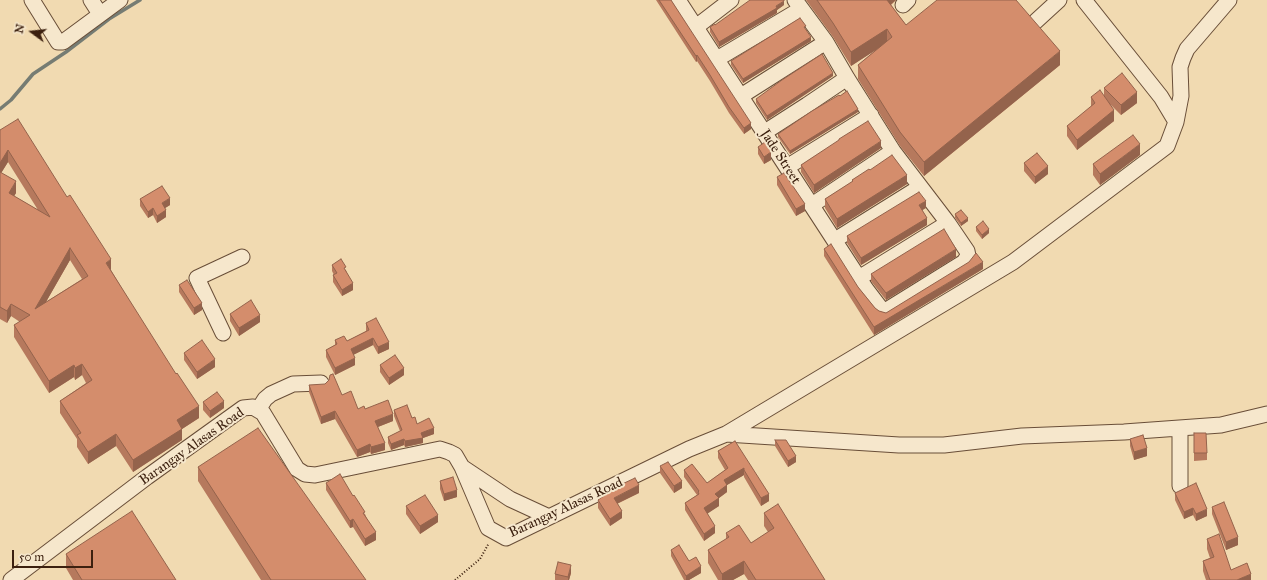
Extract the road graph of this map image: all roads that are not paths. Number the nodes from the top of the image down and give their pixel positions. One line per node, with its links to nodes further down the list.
1 (32, 0): 10 (street)
2 (91, 0): 10 (street)
3 (120, 0): 10 (street)
4 (678, 0): 12 (street, Jade Street)
5 (731, 0): 12 (street)
6 (1059, 0): 11 (street)
7 (1084, 0): 18 (street)
8 (1229, 0): 18 (street, Barangay Alasas Road)
9 (798, 5): 13 (street); 14 (street)
10 (100, 14)
11 (1035, 22)
12 (696, 26): 14 (street, Jade Street)
13 (826, 42): 15 (street); 16 (street)
14 (717, 59): 16 (street, Jade Street)
15 (846, 78): 17 (street); 19 (street)
16 (741, 96): 19 (street, Jade Street)
17 (871, 115): 20 (street); 21 (street)
18 (1176, 122): 33 (street, Barangay Alasas Road)
19 (765, 132): 21 (street, Jade Street)
20 (893, 151): 22 (street); 23 (street)
21 (787, 167): 23 (street, Jade Street)
22 (920, 187): 24 (street); 25 (street)
23 (812, 205): 25 (street, Jade Street)
24 (948, 223): 27 (street); 27 (street, Jade Street)
25 (835, 240): 27 (street, Jade Street)
26 (242, 257): 28 (street)
27 (859, 278)
28 (223, 333)
29 (321, 383): 30 (street)
30 (258, 410): 34 (street, Barangay Alasas Road); 37 (street, Barangay Alasas Road)
31 (1267, 414): 32 (street)
32 (1180, 428): 33 (street); 35 (street)
33 (726, 434): 36 (street, Barangay Alasas Road)
34 (462, 467): 36 (street); 36 (street, Barangay Alasas Road)
35 (1180, 486)
36 (549, 517)
37 (11, 580)

